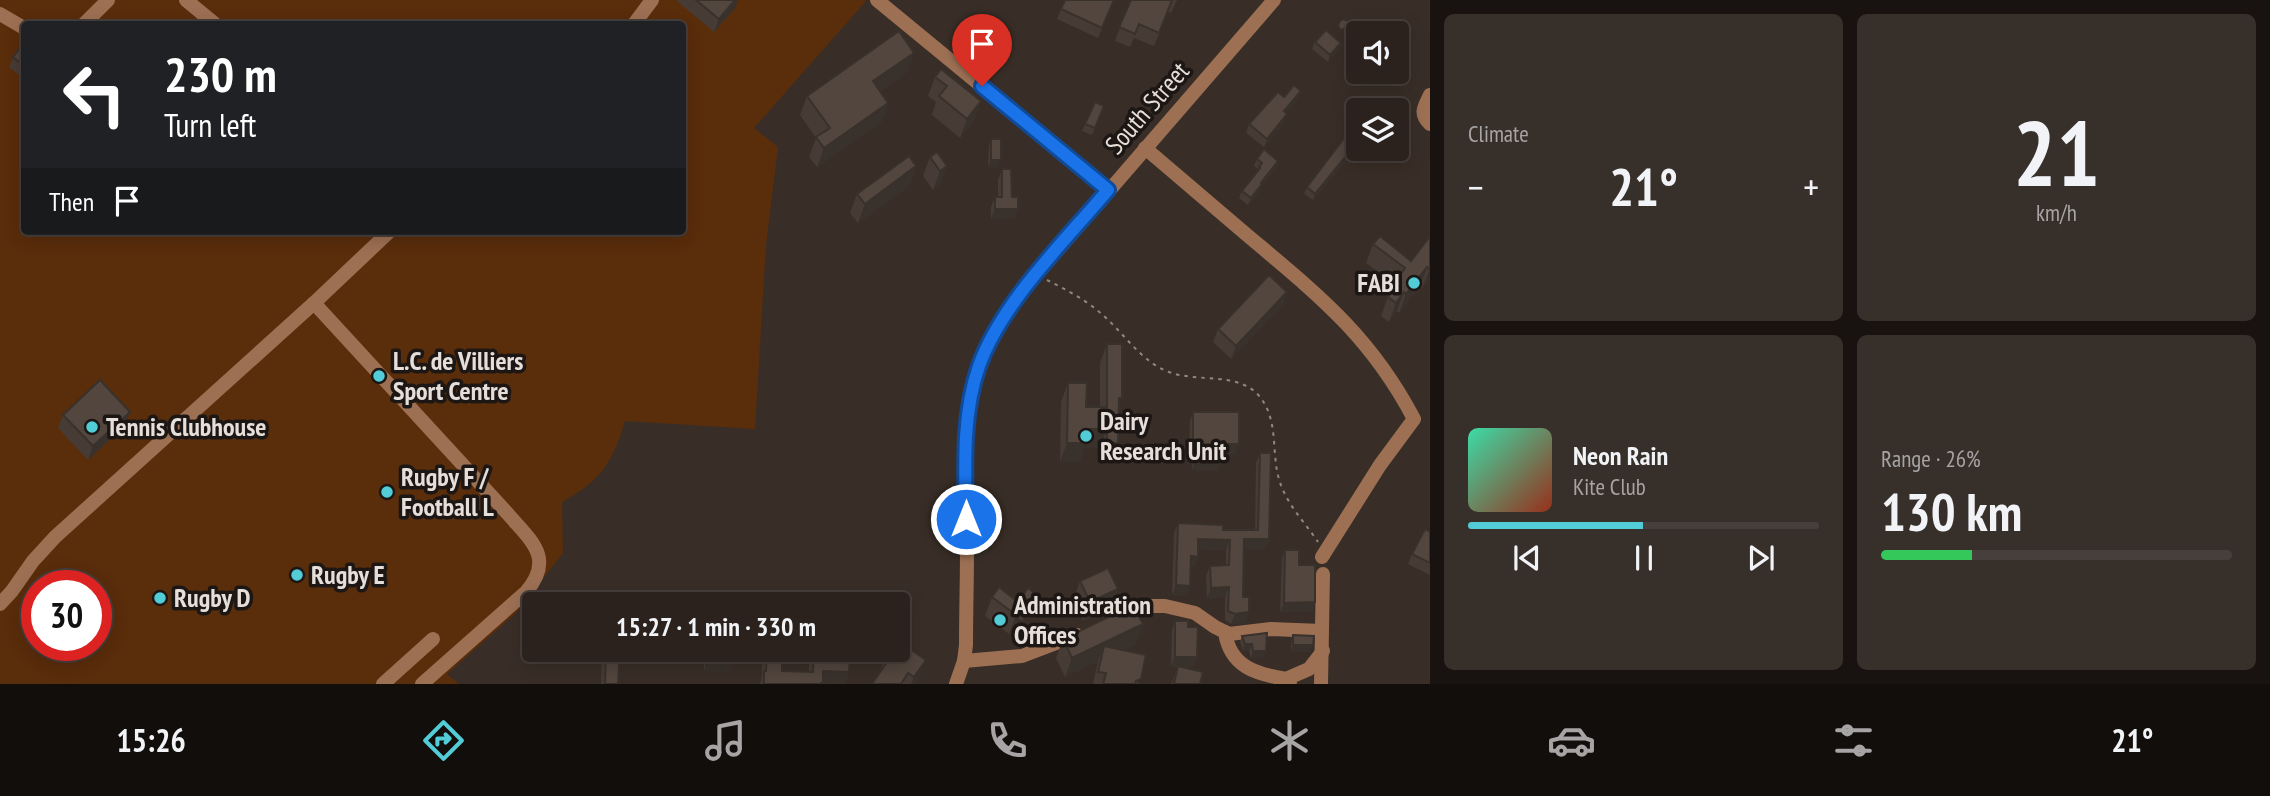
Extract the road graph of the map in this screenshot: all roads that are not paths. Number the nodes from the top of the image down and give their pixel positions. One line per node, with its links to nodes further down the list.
1 (108, 0): 7 (street)
2 (186, 0): 8 (street)
3 (652, 0): 9 (street)
4 (877, 0): 14 (street)
5 (1274, 0): 13 (street, South Street)
6 (2, 21): 10 (street)
7 (88, 21)
8 (211, 21)
9 (636, 21)
10 (21, 27)
11 (1430, 95): 12 (street)
12 (1430, 124)
13 (1145, 148): 14 (street, South Street); 17 (street)
14 (1108, 190): 24 (street, South Street)
15 (386, 235): 16 (street)
16 (314, 303): 19 (street); 25 (street)
17 (1322, 557)
18 (1323, 574): 20 (street)
19 (0, 604)
20 (1321, 631): 21 (street); 23 (street)
21 (1225, 632): 24 (street); 26 (street)
22 (433, 639): 27 (street)
23 (1323, 651): 26 (street); 30 (street)
24 (964, 661): 29 (street, South Street)
25 (440, 679): 28 (street)
26 (1288, 682)
27 (383, 684)
28 (422, 684)
29 (956, 684)
30 (1321, 684)

